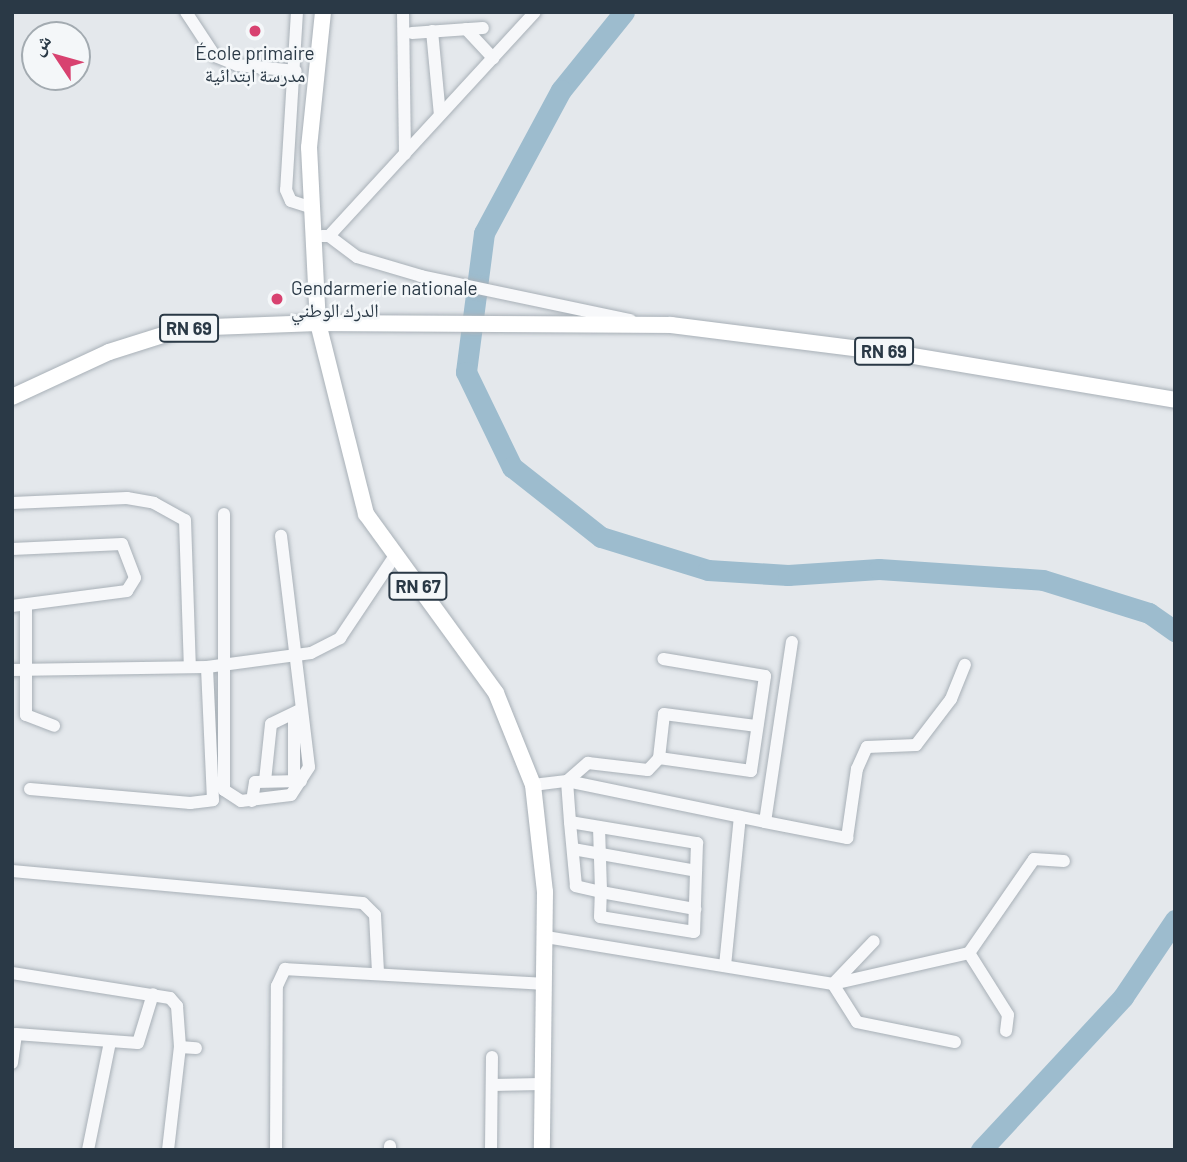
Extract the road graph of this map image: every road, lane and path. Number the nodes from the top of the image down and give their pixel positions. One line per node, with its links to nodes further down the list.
1 (186, 12): 11 (street)
2 (297, 12): 11 (street)
3 (323, 12): 14 (main road, RN 67)
4 (403, 12): 13 (street)
5 (532, 14): 10 (street)
6 (483, 28): 7 (street)
7 (466, 29): 8 (street); 10 (street)
8 (432, 32): 9 (street); 12 (street)
9 (412, 33)
10 (493, 58): 12 (street)
11 (296, 71): 14 (street)
12 (440, 115): 13 (street)
13 (404, 154): 16 (street)
14 (309, 207): 15 (main road, RN 67)
15 (312, 236): 16 (street); 17 (main road, RN 67)
16 (329, 236): 18 (street)
17 (318, 323): 18 (main road, RN 69); 19 (main road, RN 69); 25 (main road, RN 67)
18 (647, 325): 20 (main road, RN 69)
19 (12, 397)
20 (1175, 400)
21 (12, 503): 32 (street)
22 (224, 514): 31 (street)
23 (281, 536): 28 (street)
24 (12, 549): 26 (street)
25 (394, 557): 28 (street); 42 (main road, RN 67)
26 (19, 606): 34 (street)
27 (792, 642): 47 (street)
28 (293, 654): 31 (street); 35 (street)
29 (663, 659): 37 (street)
30 (965, 665): 47 (street)
31 (213, 666): 32 (street); 43 (street); 44 (street)
32 (190, 667): 34 (street)
33 (12, 670): 34 (street)
34 (29, 670): 36 (street)
35 (299, 710): 39 (street); 40 (street)
36 (54, 726)
37 (757, 726): 38 (street); 38 (street)
38 (659, 758): 41 (street)
39 (265, 781): 40 (street); 44 (street)
40 (297, 781): 44 (street)
41 (567, 781): 42 (street); 45 (street); 46 (street)
42 (533, 785): 56 (main road, RN 67)
43 (30, 789)
44 (252, 801)
45 (740, 817): 47 (street); 59 (street)
46 (570, 822): 48 (street); 49 (street)
47 (765, 822)
48 (599, 827): 50 (street); 53 (street)
49 (573, 849): 50 (street); 54 (street)
50 (600, 854): 53 (street); 54 (street)
51 (1063, 861): 58 (street)
52 (12, 871): 60 (street)
53 (696, 871): 55 (street)
54 (601, 892): 55 (street); 55 (street)
55 (695, 909)
56 (546, 937): 59 (street); 62 (main road, RN 67)
57 (874, 941): 63 (street)
58 (969, 953): 63 (street); 65 (street)
59 (725, 966): 63 (street)
60 (378, 972): 62 (street); 77 (street)
61 (12, 973): 64 (street)
62 (545, 984): 73 (main road, RN 67)
63 (833, 984): 68 (street)
64 (153, 994): 67 (street); 69 (street)
65 (1006, 1031)
66 (14, 1033): 67 (street); 72 (street)
67 (110, 1042): 75 (street)
68 (954, 1042)
69 (180, 1047): 70 (street); 76 (street)
70 (196, 1048)
71 (492, 1057): 74 (street)
72 (12, 1063)
73 (541, 1084): 74 (street); 79 (main road, RN 67)
74 (492, 1085): 78 (street)
75 (88, 1150)
76 (168, 1150)
77 (276, 1150)
78 (491, 1150)
79 (542, 1150)

